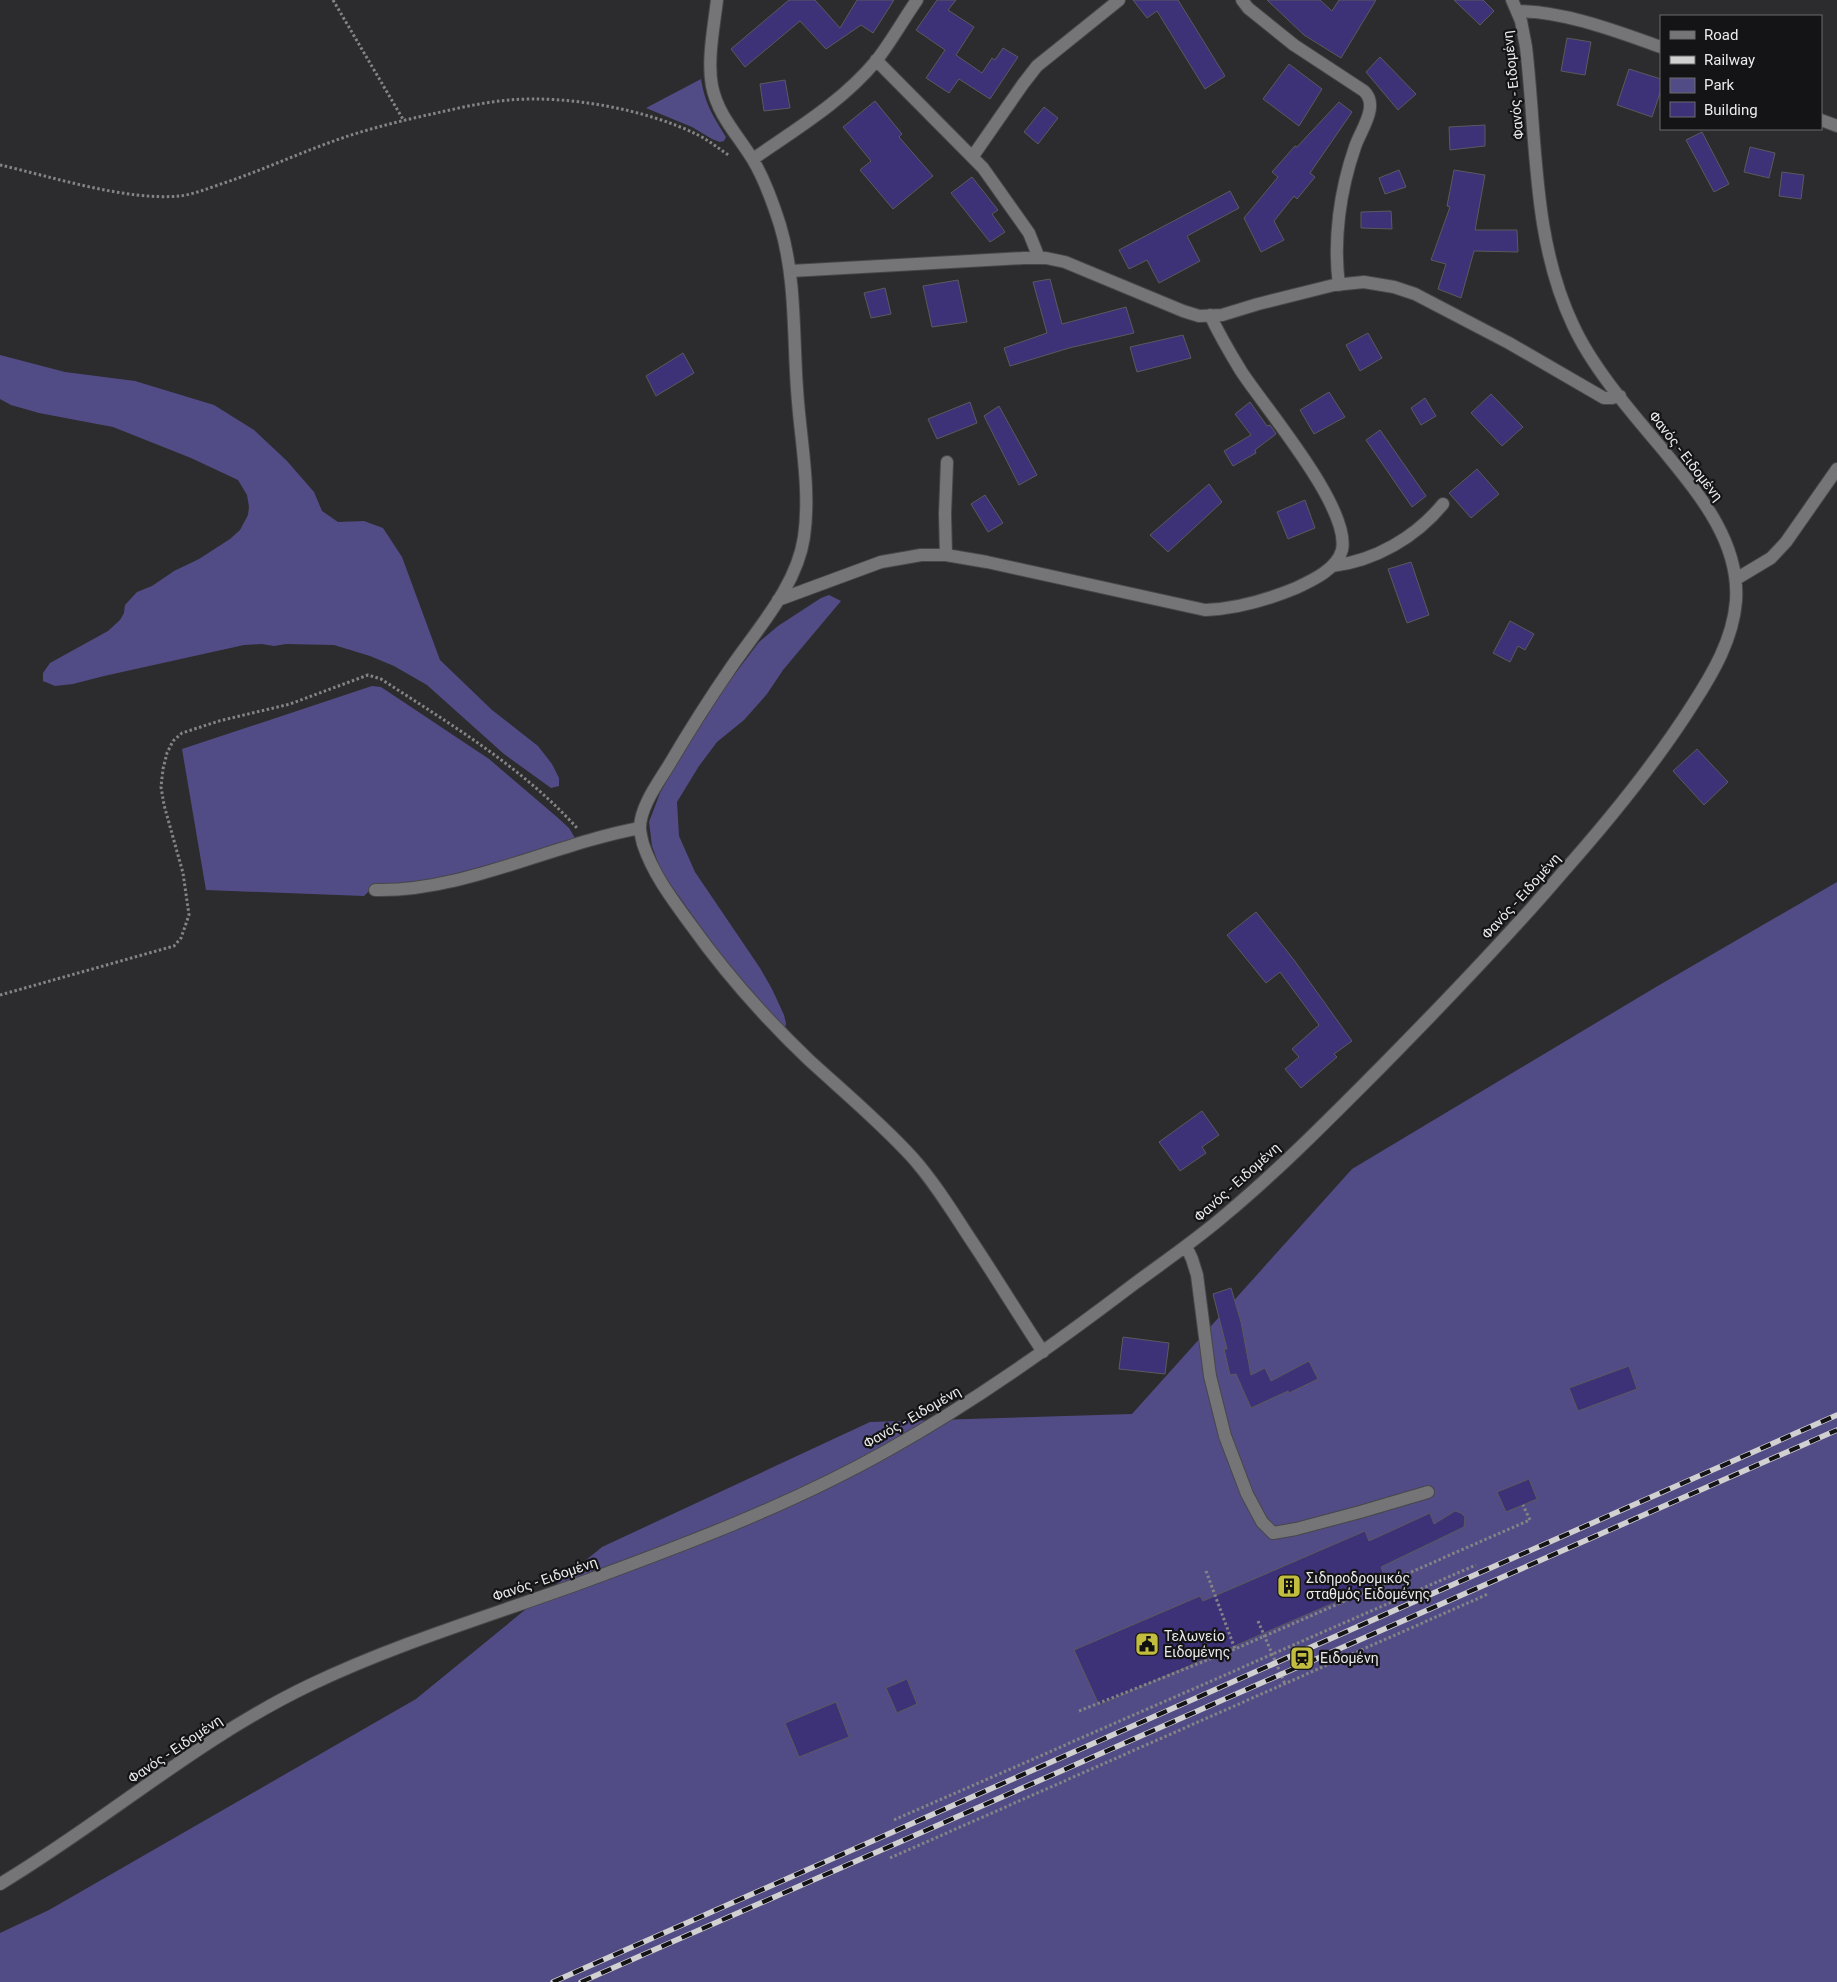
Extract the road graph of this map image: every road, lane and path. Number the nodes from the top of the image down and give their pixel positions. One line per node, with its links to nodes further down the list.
1 (333, 0): 10 (path)
2 (717, 0): 13 (street)
3 (917, 0): 8 (street)
4 (1119, 0): 12 (street)
5 (1242, 0): 17 (street)
6 (1514, 5): 7 (street); 19 (street, Φανός - Ειδομένη)
7 (1660, 47)
8 (876, 60): 12 (street); 13 (street)
9 (1822, 120): 11 (street)
10 (404, 121): 13 (path); 14 (path)
11 (1837, 126)
12 (973, 156): 15 (street)
13 (753, 159): 16 (street)
14 (0, 164)
15 (1038, 258): 16 (street); 18 (street)
16 (791, 271): 26 (street)
17 (1339, 285): 18 (street); 19 (street)
18 (1210, 315): 24 (street)
19 (1620, 396): 25 (street, Φανός - Ειδομένη)
20 (947, 462): 23 (street)
21 (1837, 469): 25 (street)
22 (1443, 504): 24 (street)
23 (946, 555): 24 (street); 26 (street)
24 (1332, 566)
25 (1736, 579): 31 (street, Φανός - Ειδομένη)
26 (778, 600): 27 (street)
27 (640, 828): 28 (street); 32 (street)
28 (588, 840): 29 (street); 30 (path)
29 (375, 890)
30 (0, 995)
31 (1186, 1246): 32 (street, Φανός - Ειδομένη); 33 (street)
32 (1043, 1352): 46 (street, Φανός - Ειδομένη)
33 (1428, 1492)
34 (1523, 1505): 39 (path)
35 (1476, 1565): 41 (path)
36 (1206, 1571): 40 (path)
37 (1488, 1594): 42 (path)
38 (1258, 1621): 39 (path)
39 (1264, 1636): 40 (path); 41 (path)
40 (1235, 1650): 43 (path)
41 (1272, 1654): 42 (path); 44 (path)
42 (1284, 1684): 45 (path)
43 (1079, 1712)
44 (894, 1820)
45 (890, 1858)
46 (0, 1884)

